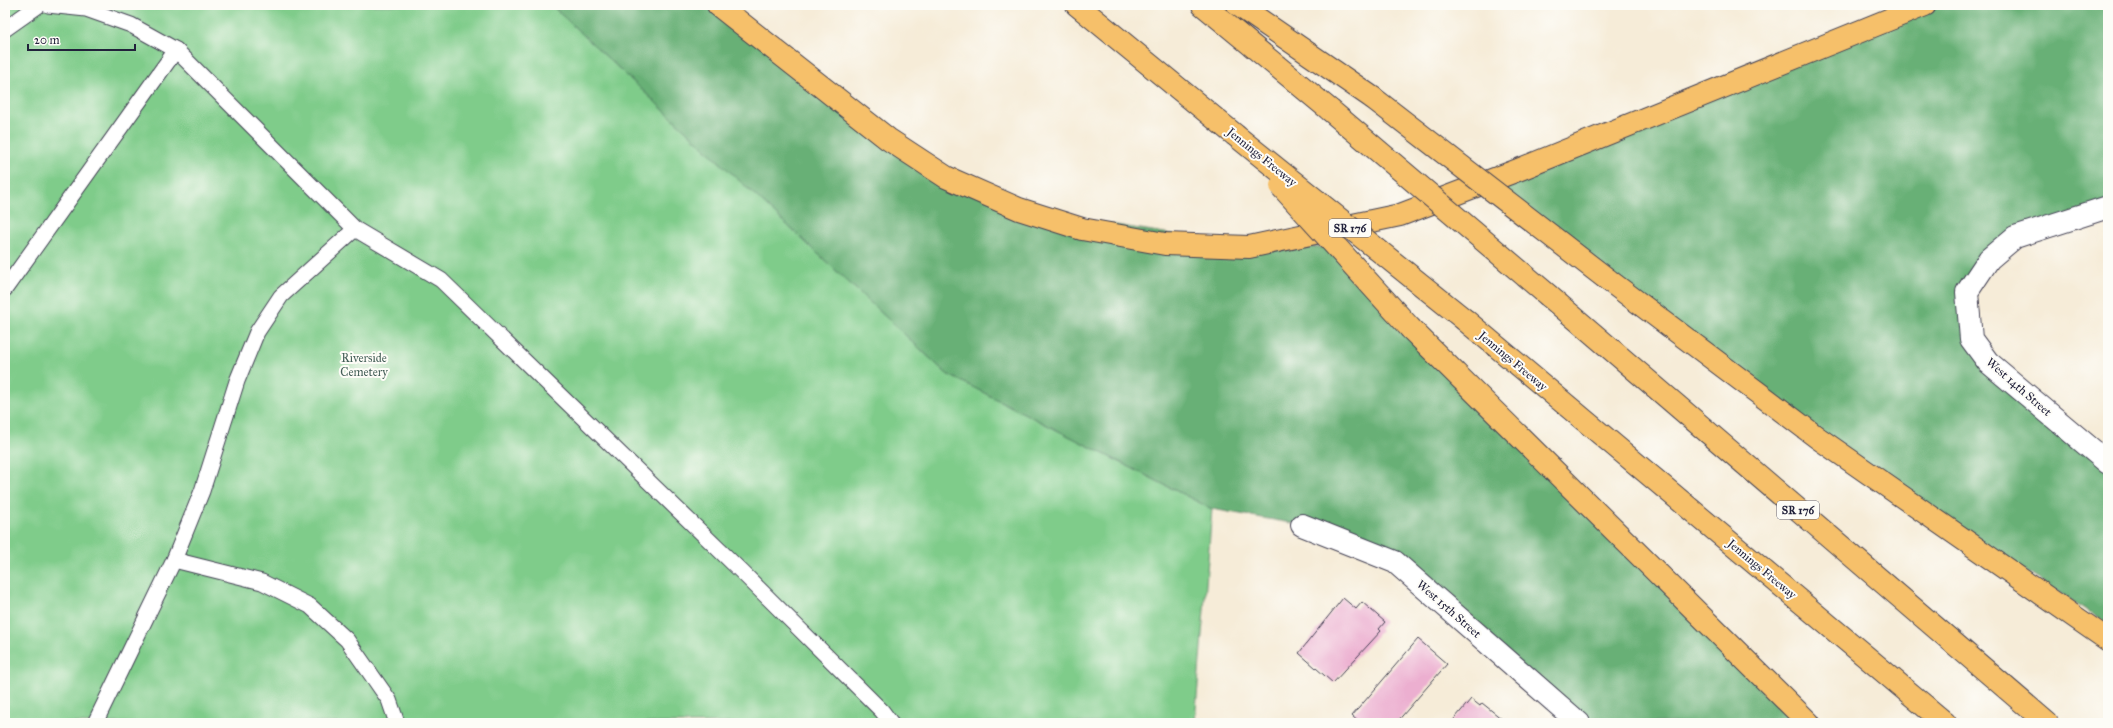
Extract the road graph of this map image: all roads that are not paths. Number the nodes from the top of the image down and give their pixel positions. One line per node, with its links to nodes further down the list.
1 (39, 5): 8 (lane)
2 (48, 5): 9 (lane)
3 (718, 5): 7 (highway)
4 (1077, 5): 10 (highway, Jennings Freeway / SR 176)
5 (1203, 5): 24 (highway, SR 176, bridge)
6 (1238, 5): 17 (highway, bridge)
7 (1925, 5)
8 (5, 29)
9 (176, 50): 12 (lane); 13 (lane)
10 (1235, 135): 22 (highway, bridge); 23 (highway, Jennings Freeway / SR 176, bridge)
11 (2108, 207): 14 (street, West 14th Street)
12 (355, 229): 16 (lane); 20 (lane)
13 (5, 289)
14 (2108, 463)
15 (1302, 525): 21 (street, West 15th Street)
16 (174, 560): 18 (lane); 19 (lane)
17 (2108, 640)
18 (95, 723)
19 (397, 723)
20 (891, 723)
21 (1579, 723)
22 (1810, 723)
23 (1945, 723)
24 (2047, 723)

